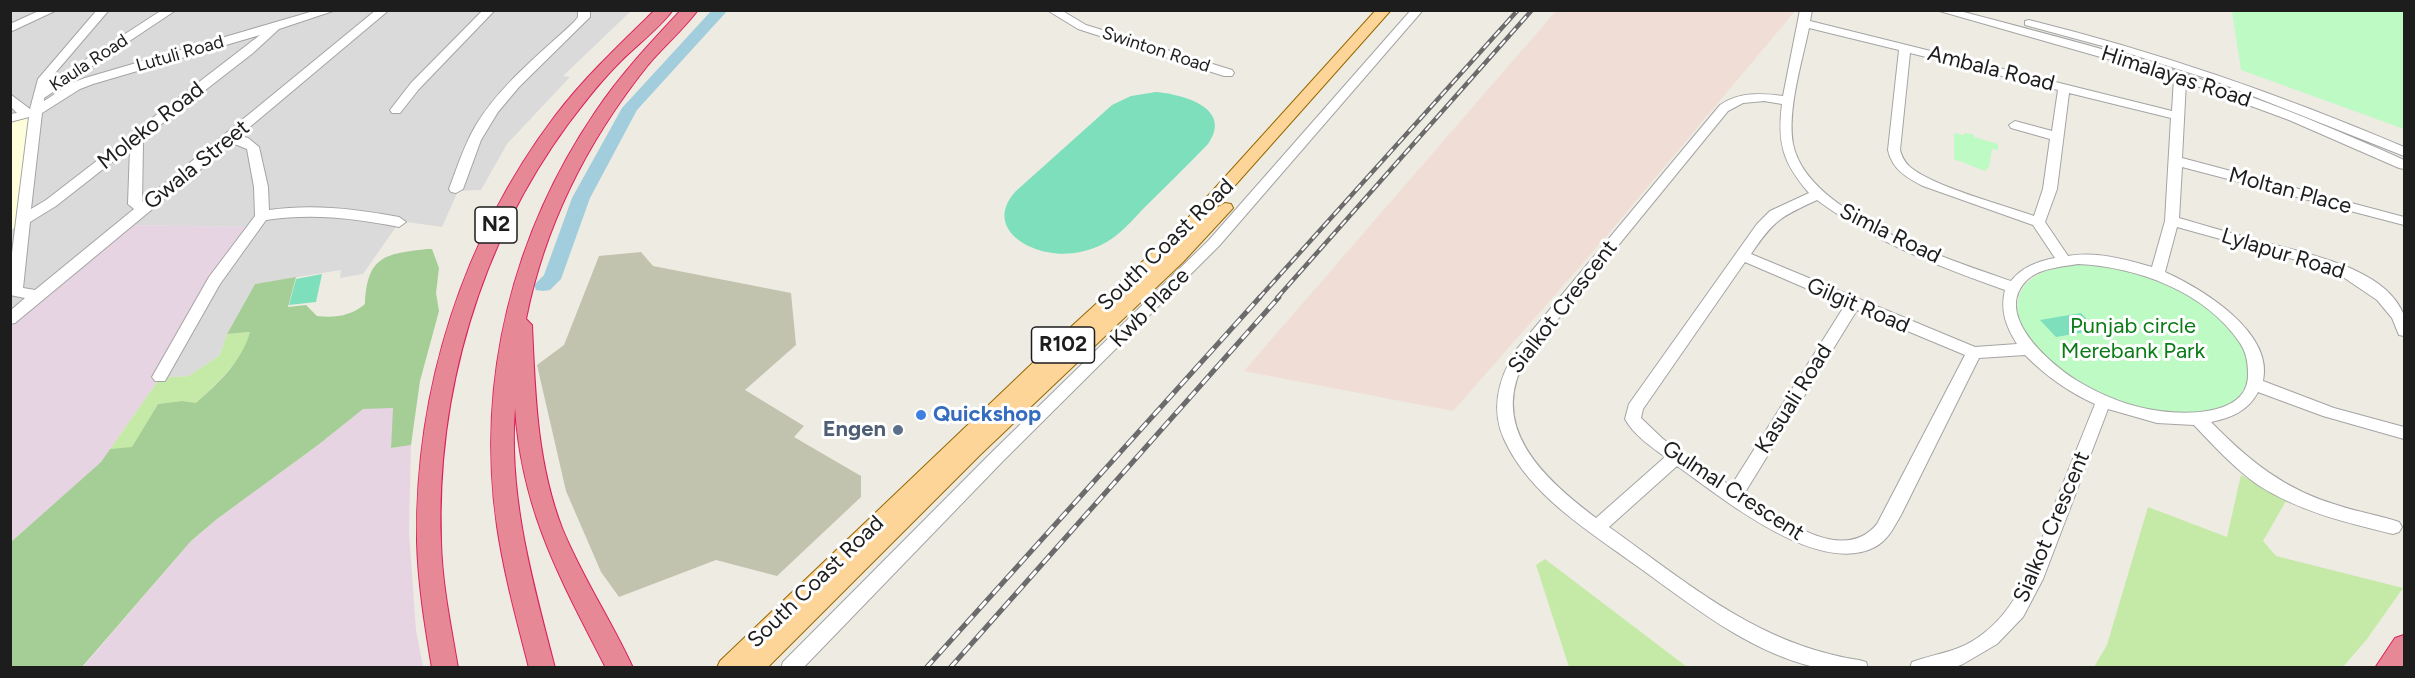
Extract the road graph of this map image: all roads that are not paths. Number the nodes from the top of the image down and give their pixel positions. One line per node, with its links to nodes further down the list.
1 (52, 10): 19 (street)
2 (104, 10): 24 (street)
3 (171, 10): 24 (street, Kaula Road)
4 (331, 10): 16 (street, Lutuli Road)
5 (384, 10): 33 (street, Gwala Street)
6 (490, 10): 27 (street)
7 (584, 10): 38 (street)
8 (665, 10): 69 (highway, N2)
9 (690, 10): 52 (highway, N2)
10 (1052, 10): 21 (street, Swinton Road)
11 (1398, 10): 73 (main road, South Coast Road / R102)
12 (1418, 10): 74 (street, Kwb Place)
13 (1941, 10): 22 (street, Himalayas Road)
14 (1976, 10): 35 (street, Himalayas Road)
15 (1380, 13): 72 (main road, South Coast Road / R102)
16 (290, 16): 18 (street, Lutuli Road)
17 (1805, 17): 20 (street, Ambala Road); 26 (street, Simla Road)
18 (273, 27): 28 (street, Lutuli Road); 34 (street, Moleko Road)
19 (10, 29)
20 (1905, 47): 23 (street, Ambala Road); 45 (street)
21 (1228, 73)
22 (2180, 76): 29 (street); 37 (street, Himalayas Road)
23 (2064, 88): 29 (street, Ambala Road); 32 (street)
24 (38, 96): 28 (street)
25 (10, 98): 28 (street)
26 (1790, 101): 39 (street, Simla Road); 67 (street, Sialkot Crescent)
27 (396, 110)
28 (30, 113): 30 (street, Lutuli Road); 46 (street)
29 (2177, 116): 36 (street)
30 (10, 118)
31 (2015, 126): 32 (street)
32 (2057, 136): 45 (street)
33 (229, 138): 40 (street, Gwala Street); 41 (street)
34 (133, 140): 40 (street); 46 (street, Moleko Road)
35 (2402, 150)
36 (2176, 160): 42 (street); 43 (street, Moltan Place)
37 (2404, 165)
38 (456, 189)
39 (1818, 194): 47 (street, Gulmal Crescent); 50 (street, Simla Road)
40 (143, 209): 53 (street, Gwala Street)
41 (262, 216): 44 (street); 59 (street)
42 (2172, 221): 49 (street); 56 (street, Lylapur Road)
43 (2404, 221)
44 (399, 222)
45 (2038, 222): 48 (street)
46 (19, 228): 51 (street)
47 (1743, 256): 54 (street, Gilgit Road); 64 (street, Gulmal Crescent)
48 (2063, 260): 49 (street); 50 (street)
49 (2157, 274): 60 (street)
50 (2012, 288): 57 (street)
51 (13, 292): 53 (street)
52 (519, 292): 70 (highway, N2); 71 (highway)
53 (37, 296): 55 (street, Gwala Street)
54 (1853, 304): 58 (street, Gilgit Road); 65 (street, Kasuali Road)
55 (10, 319)
56 (2404, 331)
57 (2028, 349): 58 (street); 61 (street)
58 (1974, 353): 65 (street, Gulmal Crescent)
59 (160, 378)
60 (2254, 384): 62 (street); 63 (street)
61 (2104, 402): 62 (street); 76 (street, Sialkot Crescent)
62 (2198, 418): 66 (street)
63 (2404, 433)
64 (1677, 456): 65 (street, Gulmal Crescent); 67 (street)
65 (1734, 494)
66 (2393, 526)
67 (1598, 527): 75 (street, Sialkot Crescent)
68 (2404, 646): 77 (highway)
69 (445, 668)
70 (542, 668)
71 (620, 668)
72 (728, 668)
73 (752, 668)
74 (790, 668)
75 (1859, 668)
76 (1919, 668)
77 (2388, 668)

